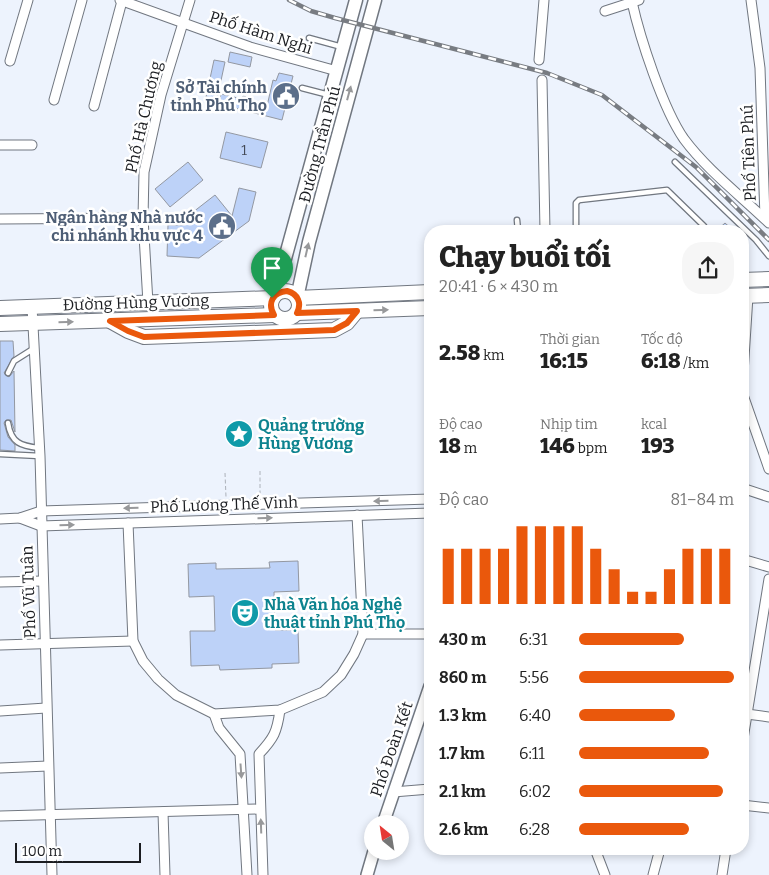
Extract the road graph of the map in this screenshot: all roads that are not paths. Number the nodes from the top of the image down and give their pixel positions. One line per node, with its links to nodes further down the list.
1 (28, 0): 15 (street)
2 (82, 0): 20 (street)
3 (121, 0): 11 (street, Phố Hàm Nghi); 21 (street)
4 (190, 0): 11 (street, Phố Hà Chương)
5 (356, 0): 13 (main road, Đường Trần Phú)
6 (375, 0): 43 (main road, Đường Trần Phú, one-way to 6)
7 (544, 0): 14 (street)
8 (751, 0): 25 (street, Phố Tiên Phú)
9 (636, 1): 10 (street); 29 (street, Phố Tiên Phú)
10 (604, 11)
11 (182, 22): 16 (street, Phố Hàm Nghi); 26 (street, Phố Hà Chương)
12 (309, 38): 13 (lane)
13 (343, 48): 16 (main road, Đường Trần Phú)
14 (539, 60)
15 (10, 61)
16 (337, 71): 19 (main road, Đường Trần Phú)
17 (542, 80): 31 (street)
18 (302, 88): 19 (lane)
19 (330, 96): 42 (main road, Đường Trần Phú)
20 (54, 100)
21 (94, 106)
22 (32, 144): 23 (street)
23 (0, 145)
24 (676, 162): 34 (lane)
25 (767, 177): 29 (street, Phố Tiên Phú)
26 (143, 218): 27 (street); 44 (street, Phố Hà Chương)
27 (0, 219)
28 (517, 220): 30 (lane)
29 (767, 220)
30 (517, 225)
31 (545, 225)
32 (576, 225): 33 (lane)
33 (703, 225)
34 (741, 225)
35 (749, 233): 36 (lane)
36 (769, 256)
37 (769, 279): 38 (main road)
38 (749, 280)
39 (424, 292): 43 (main road)
40 (749, 296): 41 (main road)
41 (769, 296)
42 (274, 297): 43 (main road); 44 (main road, Đường Hùng Vương); 50 (main road)
43 (297, 298): 49 (main road)
44 (148, 303): 45 (main road, Đường Hùng Vương)
45 (32, 307): 46 (main road, Đường Hùng Vương); 52 (street, Phố Vũ Tuân)
46 (0, 308)
47 (424, 308): 48 (main road, one-way to 47)
48 (357, 311): 49 (main road); 51 (main road)
49 (297, 313): 50 (main road)
50 (274, 315): 51 (main road, Đường Hùng Vương)
51 (110, 321): 52 (main road, Đường Hùng Vương, one-way to 51)
52 (32, 323): 53 (main road, Đường Hùng Vương); 54 (street, Phố Vũ Tuân)
53 (0, 324)
54 (33, 348): 55 (lane); 58 (street, Phố Vũ Tuân)
55 (8, 374)
56 (749, 411): 60 (street)
57 (8, 423): 58 (lane)
58 (40, 452): 59 (lane); 65 (street, Phố Vũ Tuân)
59 (0, 454)
60 (769, 469)
61 (749, 490): 62 (street)
62 (769, 497)
63 (424, 499): 64 (street, Phố Lương Thế Vinh, one-way to 64)
64 (242, 505): 65 (street, Phố Lương Thế Vinh, one-way to 65); 70 (street)
65 (41, 511): 68 (street, Phố Lương Thế Vinh); 72 (street, Phố Vũ Tuân)
66 (424, 513): 67 (street, Phố Lương Thế Vinh)
67 (358, 515): 70 (street, Phố Lương Thế Vinh, one-way to 67); 78 (street)
68 (20, 518): 69 (street, Phố Lương Thế Vinh); 72 (street, Phố Lương Thế Vinh)
69 (0, 519)
70 (242, 519): 71 (street, Phố Lương Thế Vinh)
71 (128, 523): 72 (street, Phố Lương Thế Vinh, one-way to 71); 80 (street)
72 (41, 526): 76 (street, Phố Vũ Tuân)
73 (749, 560): 74 (street)
74 (769, 567)
75 (769, 580): 83 (street)
76 (43, 581): 77 (street); 81 (street, Phố Vũ Tuân)
77 (0, 582)
78 (363, 634): 79 (street); 85 (street)
79 (424, 634)
80 (133, 641): 81 (street); 87 (street)
81 (45, 644): 82 (street); 84 (street, Phố Vũ Tuân)
82 (0, 645)
83 (749, 702)
84 (46, 708): 86 (street); 93 (street, Phố Vũ Tuân)
85 (280, 710): 87 (street); 92 (street)
86 (0, 711)
87 (214, 714): 91 (street)
88 (749, 714): 89 (street)
89 (769, 717)
90 (424, 719): 96 (street, Phố Đoàn Kết)
91 (240, 754): 92 (street); 99 (street, one-way to 99)
92 (258, 754): 100 (street)
93 (48, 766): 94 (street); 102 (street, Phố Vũ Tuân)
94 (0, 768)
95 (424, 789): 96 (street)
96 (393, 792): 103 (street, Phố Đoàn Kết)
97 (749, 806): 98 (street)
98 (769, 808)
99 (244, 809): 100 (street); 101 (street); 111 (street)
100 (260, 809): 112 (street, one-way to 100)
101 (163, 812): 102 (street); 110 (street)
102 (50, 814): 104 (street); 109 (street, Phố Vũ Tuân)
103 (386, 815)
104 (0, 816)
105 (597, 855): 114 (street)
106 (658, 855): 115 (street)
107 (725, 855): 116 (street)
108 (371, 860): 113 (street)
109 (52, 875)
110 (164, 875)
111 (247, 875)
112 (263, 875)
113 (367, 875)
114 (605, 875)
115 (653, 875)
116 (722, 875)

